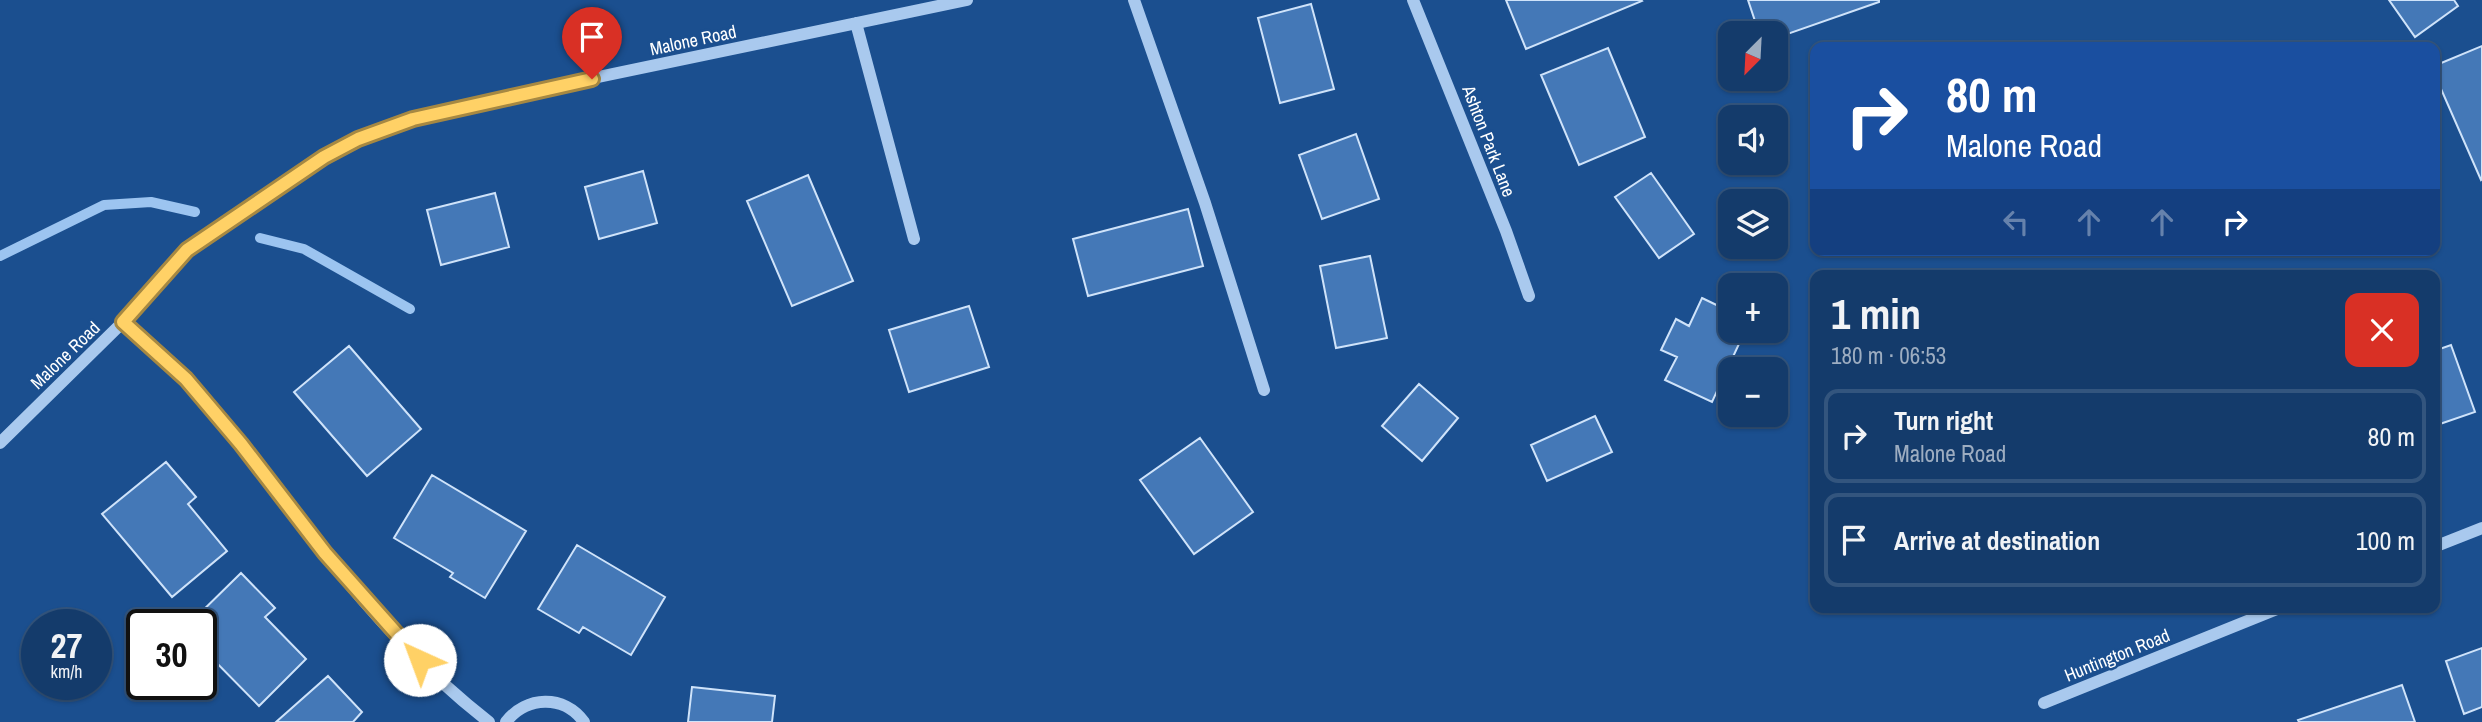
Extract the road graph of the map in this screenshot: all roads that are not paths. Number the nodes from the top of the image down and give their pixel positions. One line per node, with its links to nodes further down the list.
1 (967, 0): 4 (street, Malone Road)
2 (1134, 0): 8 (street)
3 (1413, 0): 6 (street, Ashton Park Lane)
4 (856, 23): 5 (street); 7 (street, Malone Road)
5 (914, 239)
6 (1529, 296)
7 (123, 322): 9 (street, Malone Road); 14 (street)
8 (1264, 390)
9 (0, 443)
10 (2482, 528): 11 (street)
11 (2440, 545)
12 (2267, 613): 13 (street, Huntington Road)
13 (2044, 703)
14 (489, 722)
15 (506, 722): 16 (street)
16 (584, 722)

